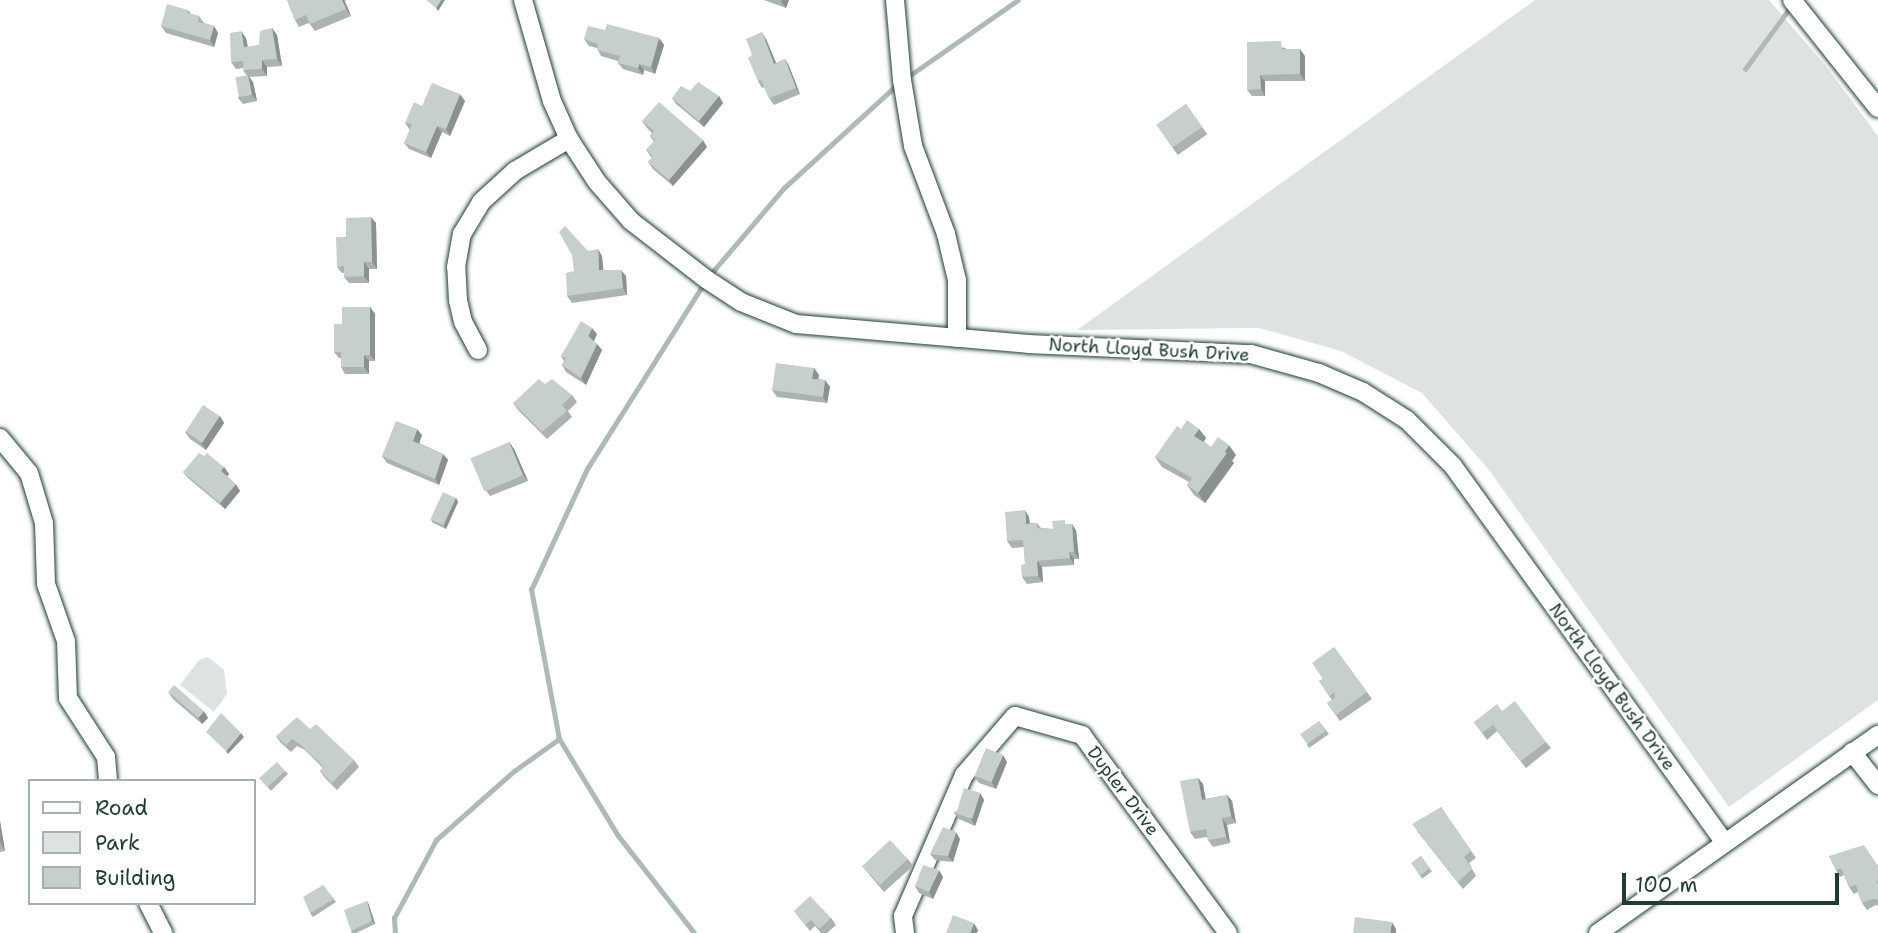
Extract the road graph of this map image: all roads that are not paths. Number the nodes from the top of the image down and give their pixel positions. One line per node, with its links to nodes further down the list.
1 (523, 0): 5 (street, North Lloyd Bush Drive)
2 (895, 0): 6 (street)
3 (1793, 0): 4 (street)
4 (1878, 108)
5 (569, 139): 6 (street, North Lloyd Bush Drive); 7 (street)
6 (957, 338): 13 (street, North Lloyd Bush Drive)
7 (478, 350)
8 (0, 438): 11 (street)
9 (1878, 736): 10 (street)
10 (1852, 752): 12 (street); 13 (street)
11 (108, 779)
12 (1878, 785)
13 (1724, 842): 18 (street)
14 (149, 905): 15 (street)
15 (163, 933)
16 (905, 933): 17 (street, Dupler Drive)
17 (1228, 933)
18 (1598, 933)

